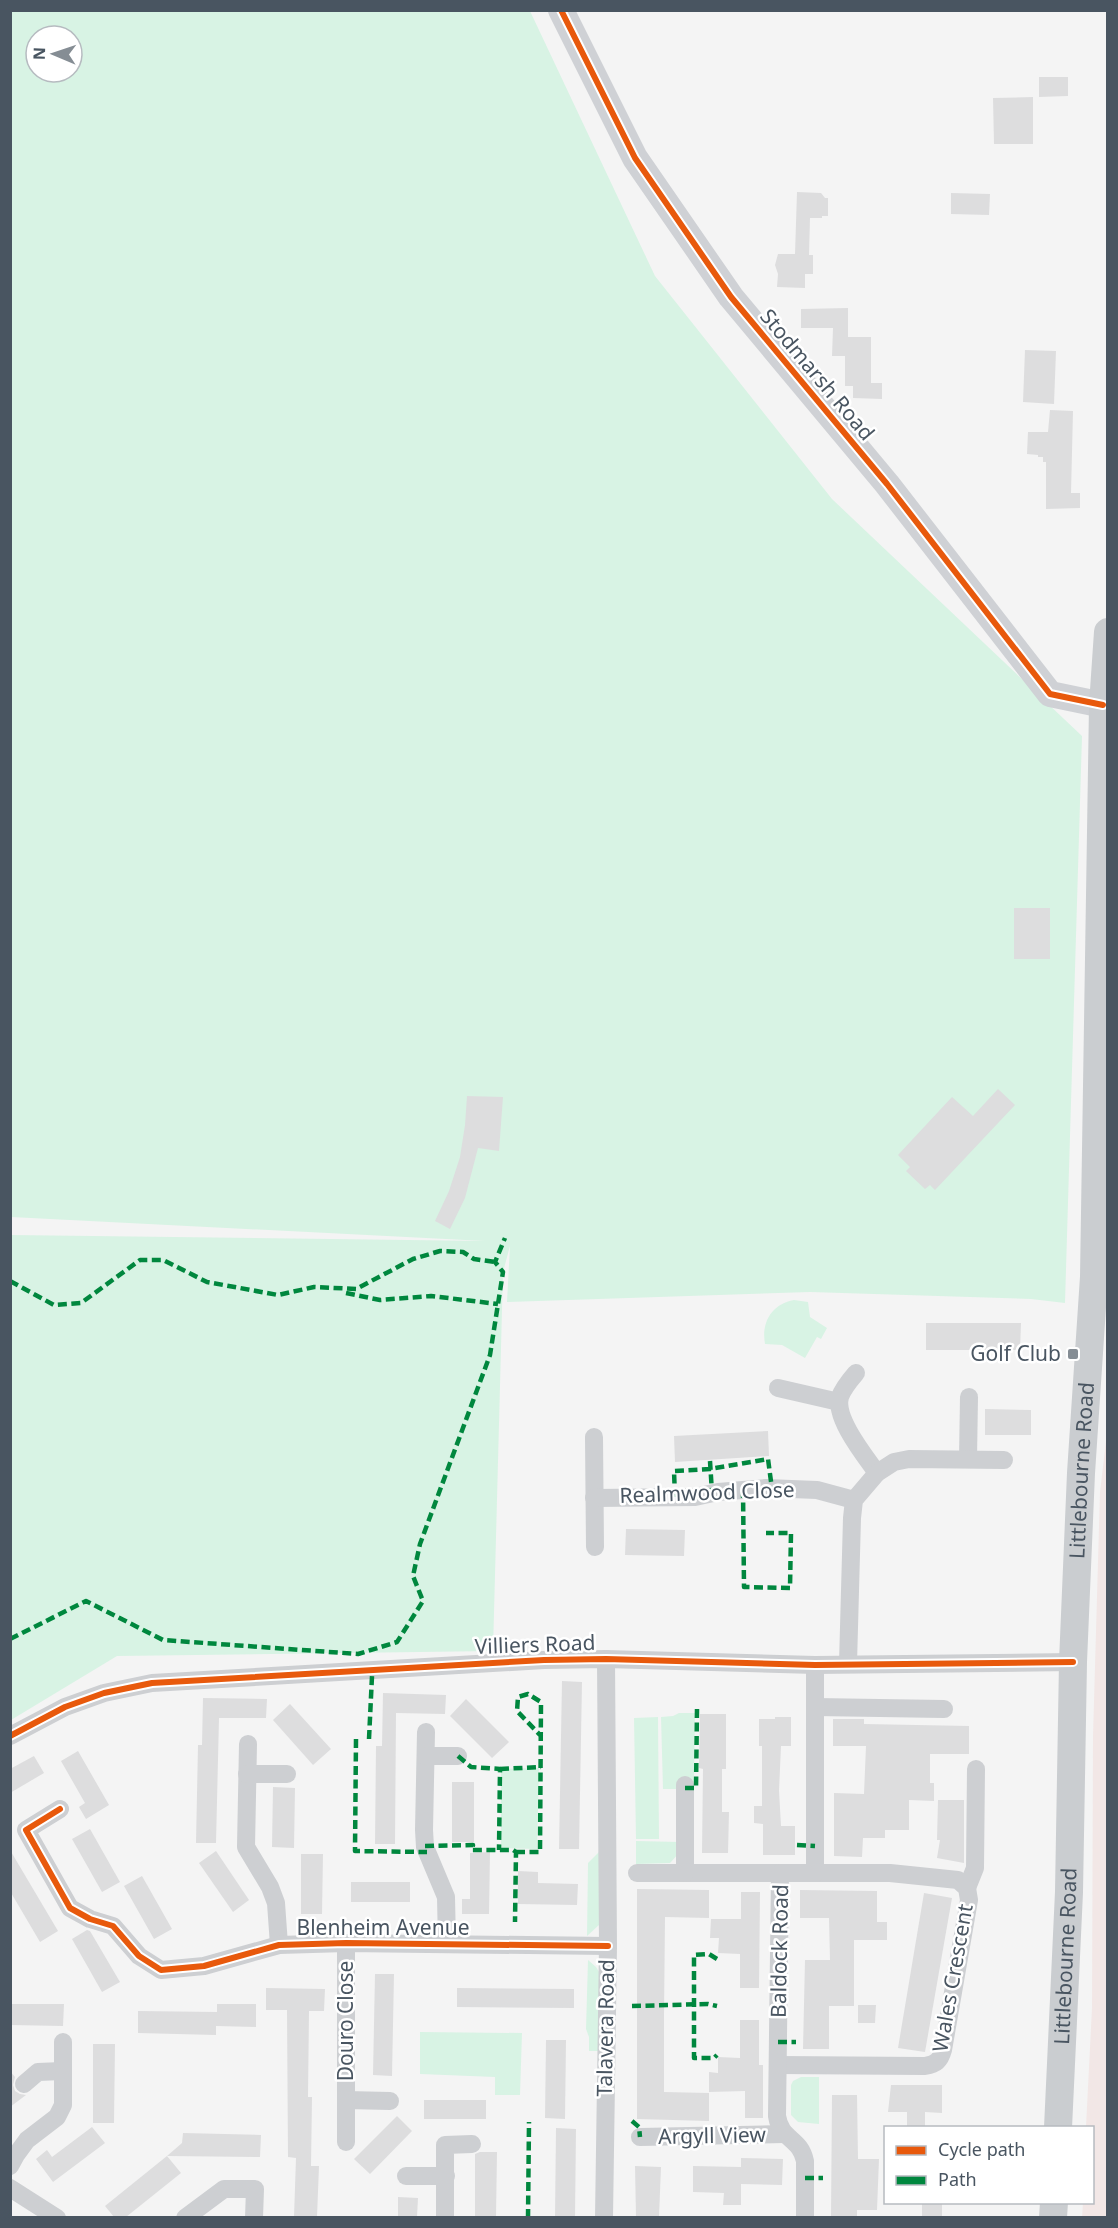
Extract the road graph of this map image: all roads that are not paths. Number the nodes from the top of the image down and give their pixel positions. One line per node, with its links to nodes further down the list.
1 (561, 10): 3 (street, Stodmarsh Road)
2 (1107, 632): 3 (main road, Littlebourne Road)
3 (1103, 705): 4 (main road, Littlebourne Road)
4 (1102, 1198): 5 (main road, Littlebourne Road)
5 (1101, 1269): 18 (main road, Littlebourne Road)
6 (856, 1373): 9 (street)
7 (778, 1388): 9 (street)
8 (969, 1397): 11 (street)
9 (840, 1402): 13 (street)
10 (594, 1437): 14 (street, Realmwood Close)
11 (968, 1459): 12 (street); 13 (street)
12 (1004, 1460)
13 (877, 1473): 15 (street)
14 (594, 1498): 15 (street, Realmwood Close); 16 (street, Realmwood Close)
15 (854, 1500): 19 (street)
16 (595, 1547)
17 (606, 1659): 20 (street, Villiers Road); 24 (street, Villiers Road); 41 (street, Talavera Road)
18 (1073, 1662): 19 (street, Villiers Road); 48 (main road, Littlebourne Road)
19 (848, 1664): 20 (street, Villiers Road)
20 (815, 1665): 21 (street, Baldock Road)
21 (815, 1707): 22 (street); 34 (street, Baldock Road)
22 (944, 1709)
23 (426, 1732): 26 (street)
24 (10, 1736)
25 (248, 1744): 29 (street)
26 (426, 1756): 27 (street); 39 (street)
27 (458, 1756)
28 (976, 1769): 37 (street)
29 (247, 1774): 30 (street); 40 (street)
30 (287, 1774)
31 (684, 1785): 35 (street)
32 (60, 1809): 40 (street, Blenheim Avenue)
33 (637, 1873): 35 (street)
34 (815, 1873): 36 (street, Baldock Road); 37 (street, Wales Crescent)
35 (684, 1874): 36 (street)
36 (780, 1874): 43 (street, Baldock Road)
37 (967, 1888): 43 (street, Wales Crescent)
38 (346, 1942): 39 (street, Blenheim Avenue); 40 (street, Blenheim Avenue); 46 (street, Douro Close)
39 (447, 1944): 41 (street, Blenheim Avenue)
40 (279, 1945)
41 (608, 1946): 62 (street, Talavera Road)
42 (63, 2042): 44 (street)
43 (778, 2065): 49 (street, Baldock Road)
44 (62, 2071): 45 (street); 53 (street)
45 (24, 2084)
46 (346, 2100): 47 (street, Douro Close); 51 (street, Douro Close)
47 (390, 2101)
48 (1059, 2126)
49 (784, 2134): 50 (street, Argyll View); 63 (street, Baldock Road)
50 (640, 2137)
51 (346, 2142)
52 (472, 2144): 55 (street)
53 (10, 2166)
54 (406, 2176): 55 (street)
55 (446, 2176): 61 (street)
56 (10, 2188): 57 (street)
57 (34, 2211): 58 (street)
58 (57, 2217)
59 (185, 2217): 60 (street)
60 (254, 2217)
61 (445, 2217)
62 (604, 2217)
63 (805, 2217)

